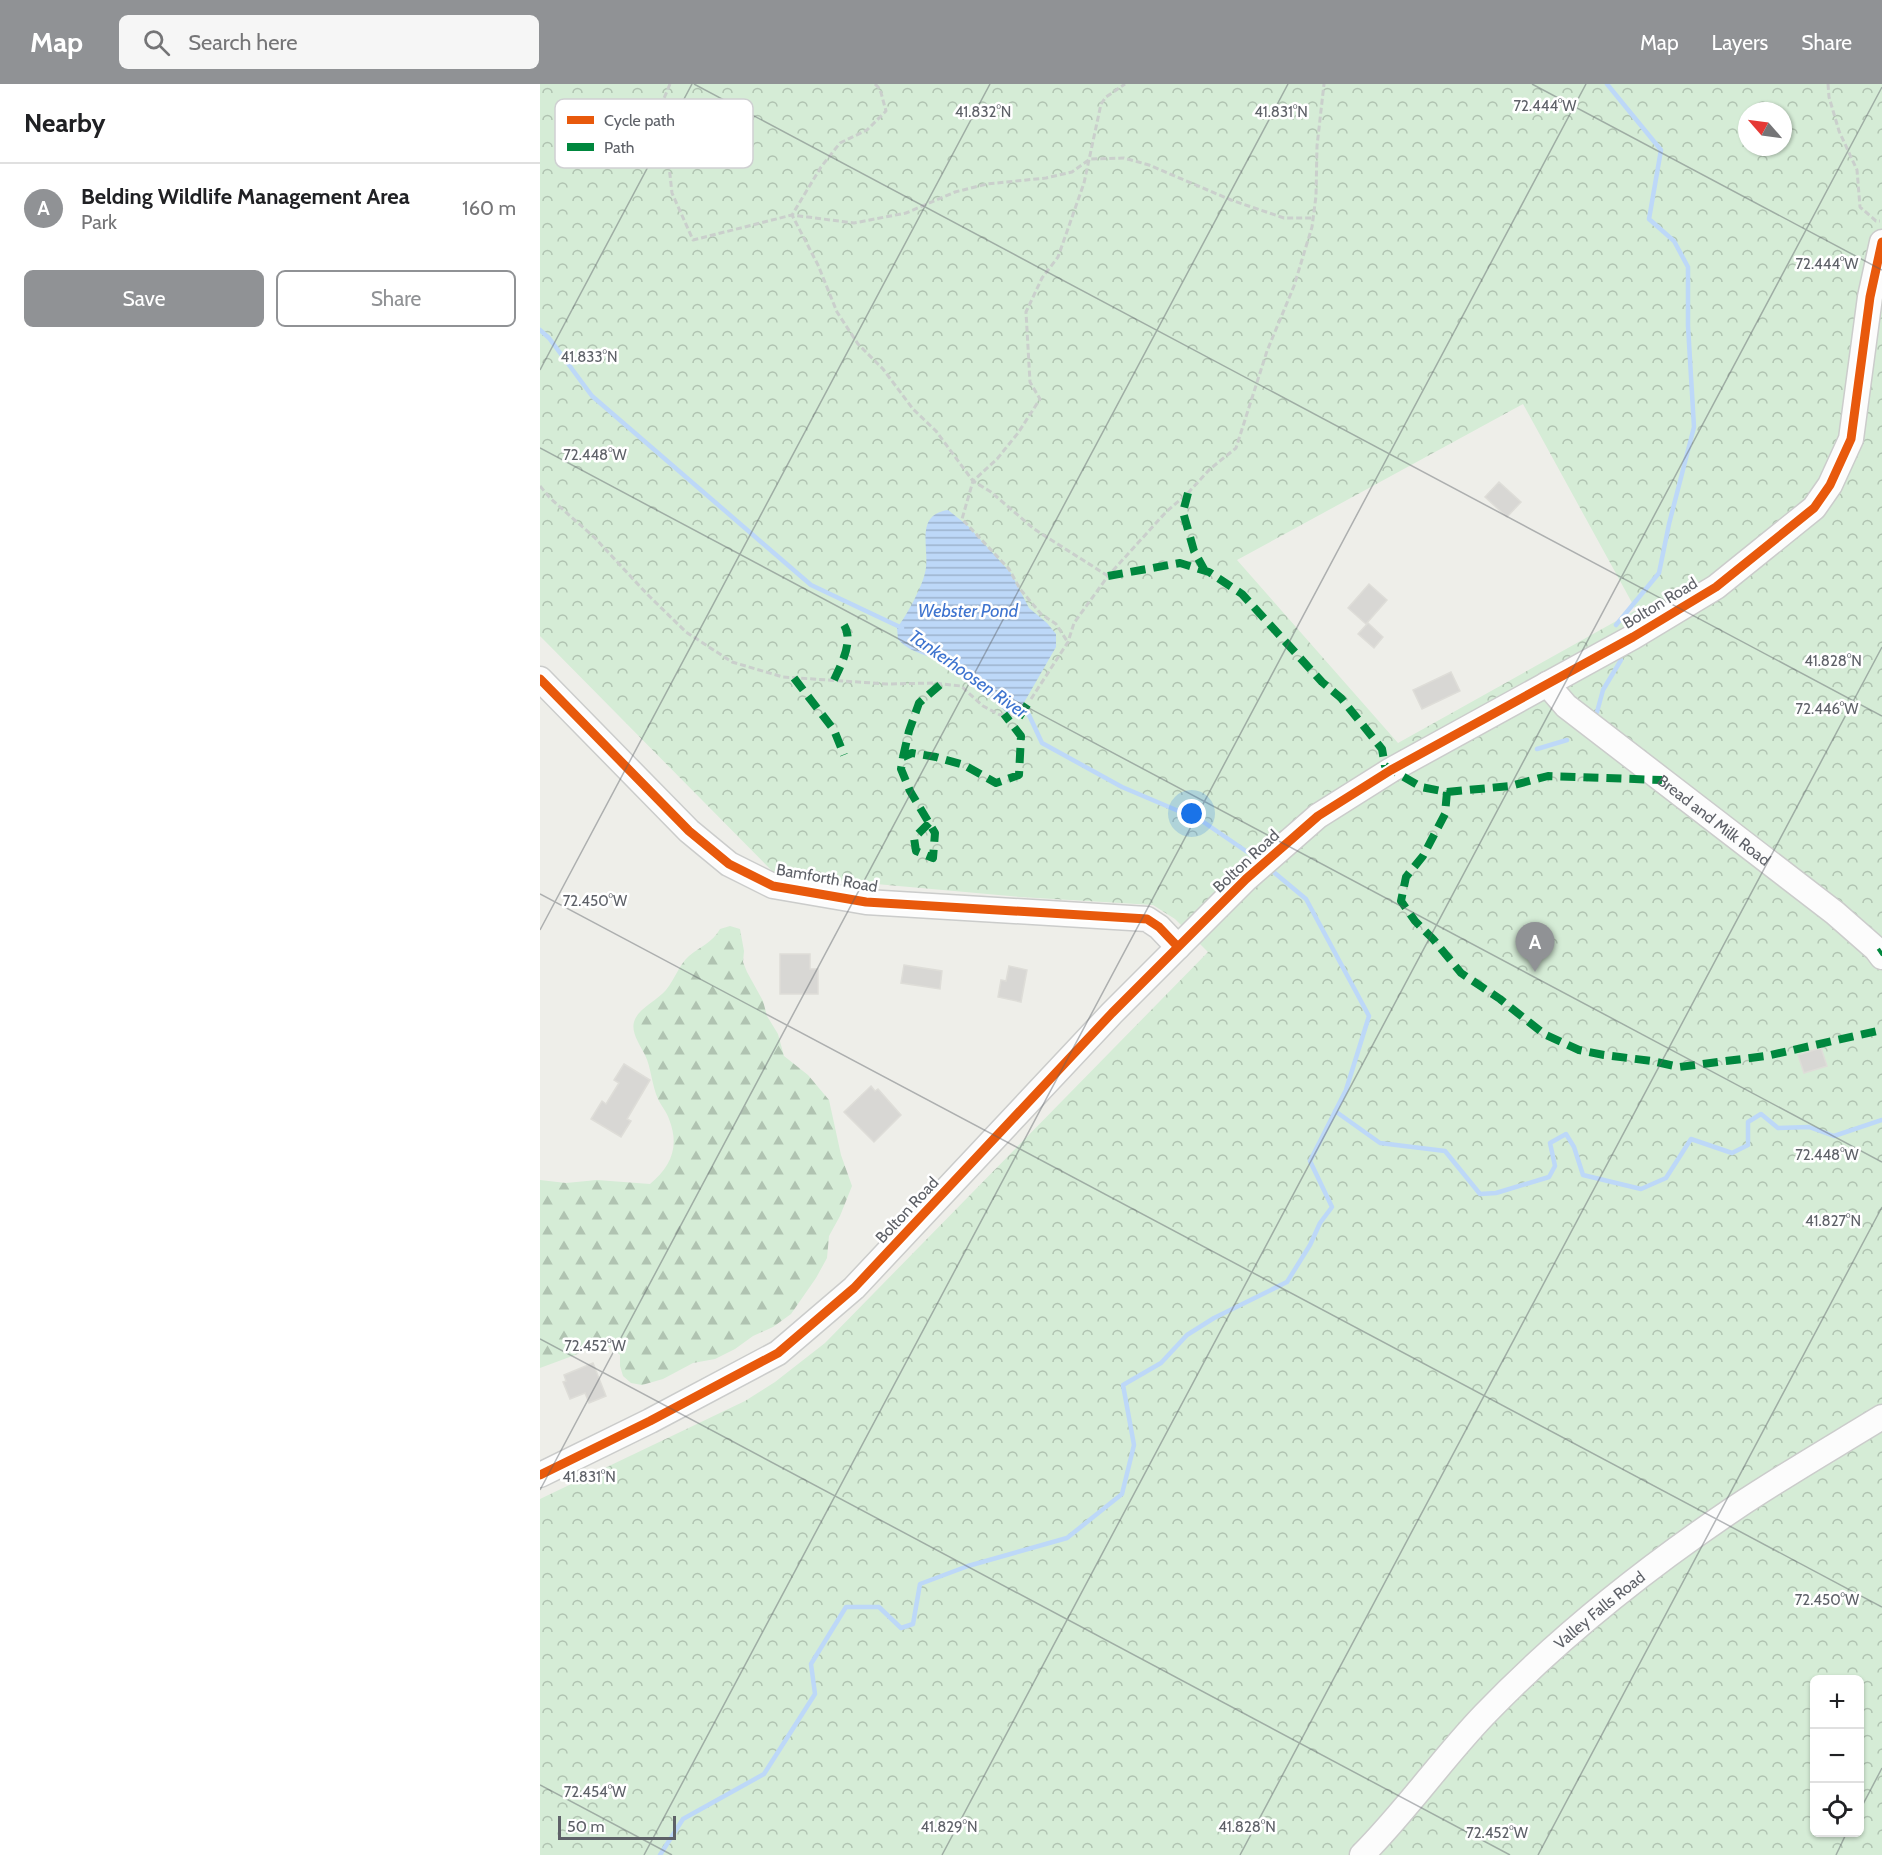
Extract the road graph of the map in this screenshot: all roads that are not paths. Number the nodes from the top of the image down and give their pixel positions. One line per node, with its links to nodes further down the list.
1 (1882, 242): 3 (street, Bolton Road)
2 (540, 679): 4 (street, Bamforth Road)
3 (1547, 684): 4 (street, Bolton Road); 5 (street, Bread and Milk Road)
4 (1178, 947): 7 (street, Bolton Road)
5 (1882, 957)
6 (1882, 1417): 8 (street, Valley Falls Road)
7 (540, 1475)
8 (1362, 1855)

